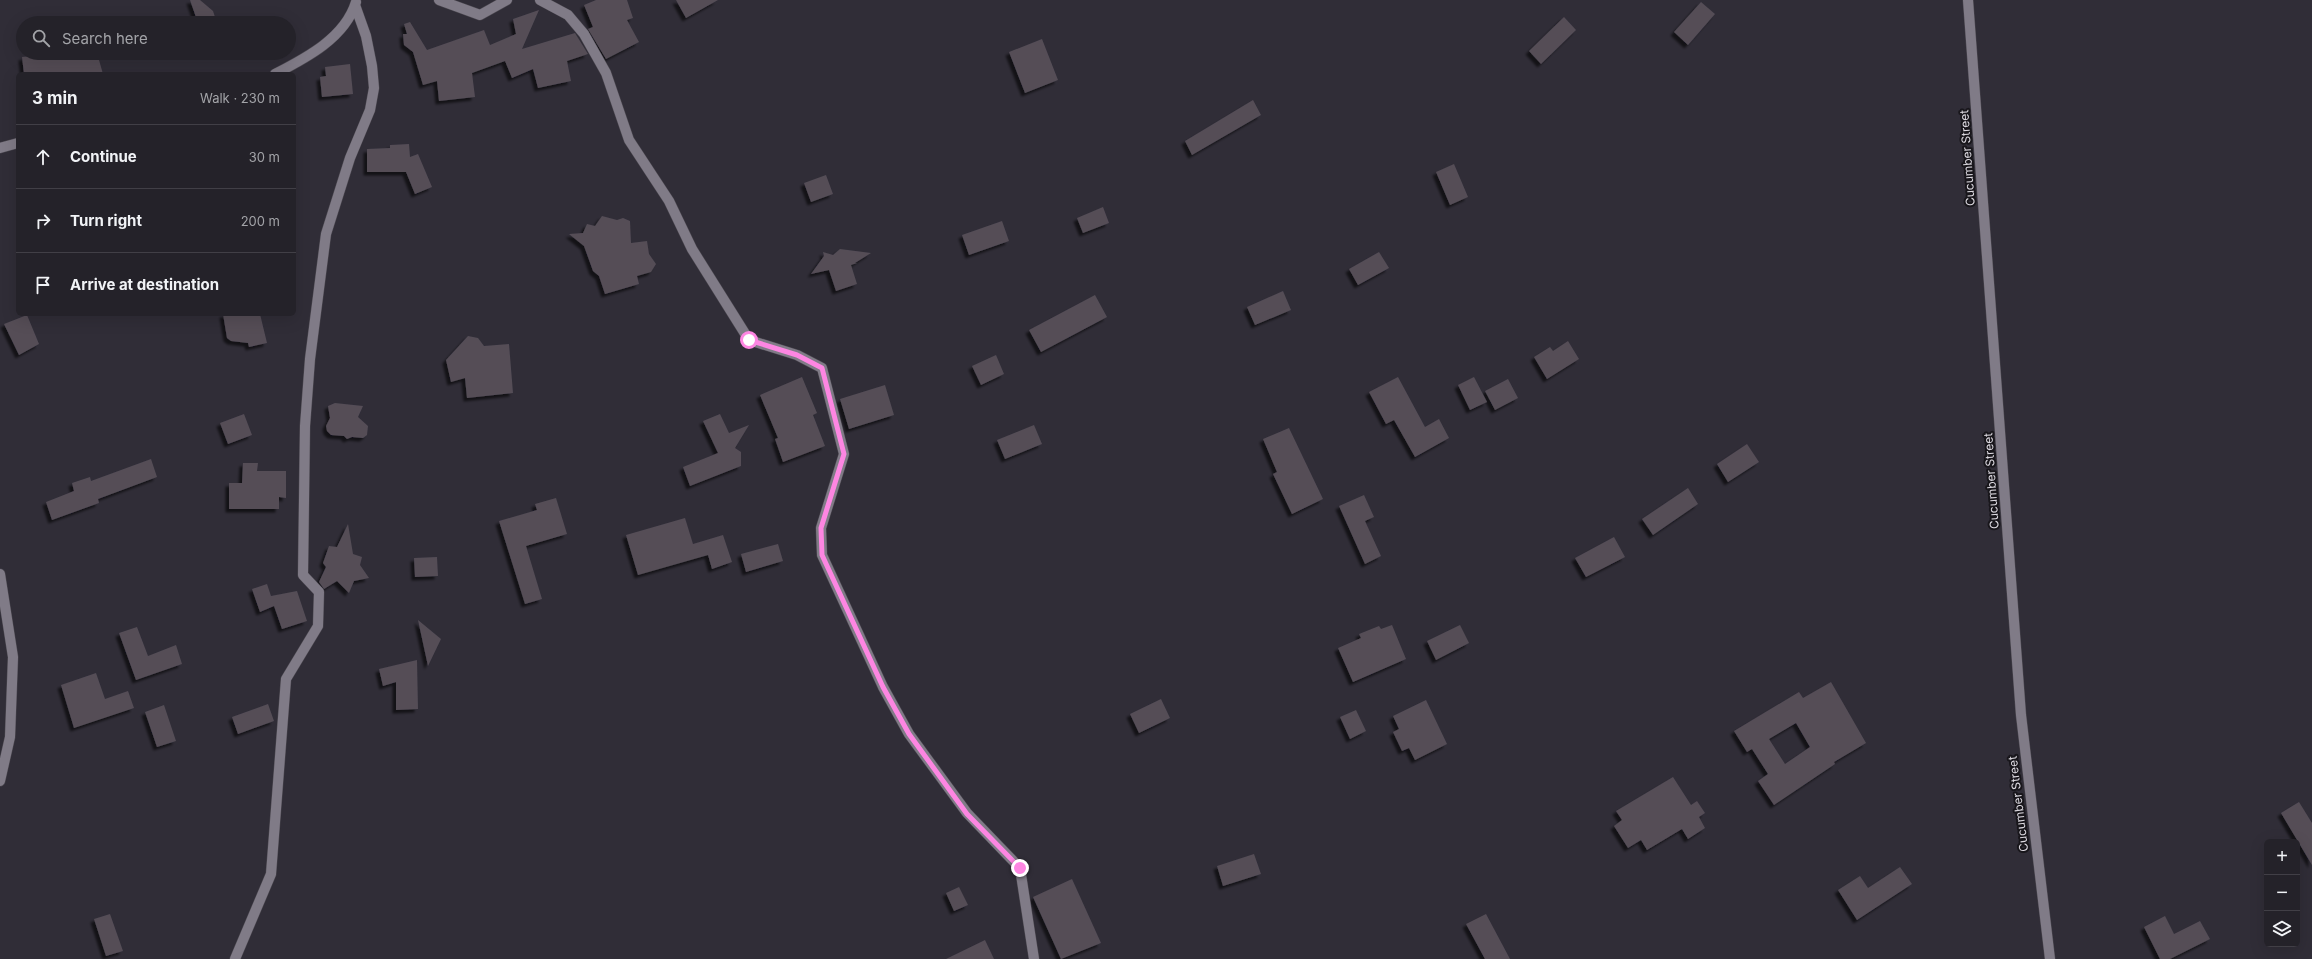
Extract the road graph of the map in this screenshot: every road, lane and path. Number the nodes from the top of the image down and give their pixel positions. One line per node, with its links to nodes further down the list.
1 (439, 0): 2 (street)
2 (507, 0)
3 (540, 0): 12 (street)
4 (1968, 0): 13 (street, Cucumber Street)
5 (356, 3): 6 (street); 11 (street)
6 (279, 72)
7 (16, 144): 8 (street)
8 (0, 148)
9 (0, 574): 10 (street)
10 (0, 781)
11 (235, 959)
12 (1034, 959)
13 (2050, 959)

